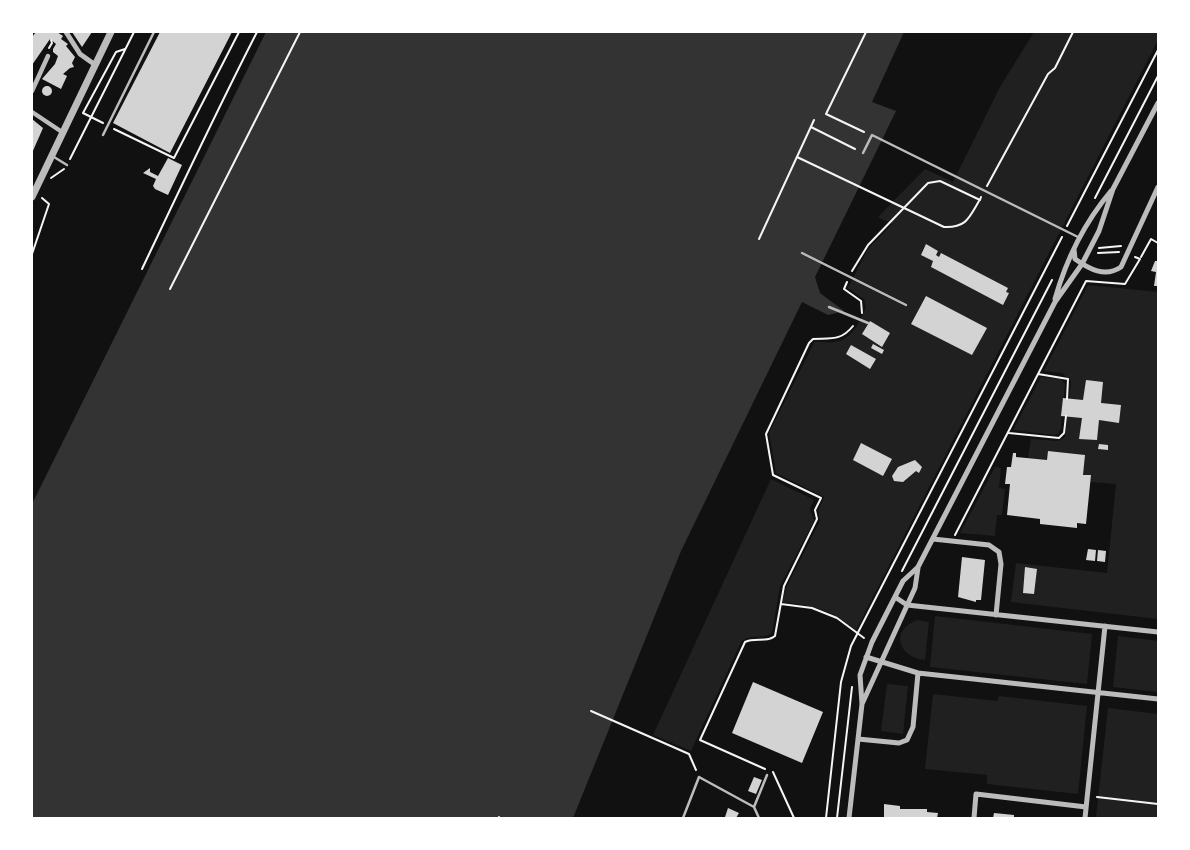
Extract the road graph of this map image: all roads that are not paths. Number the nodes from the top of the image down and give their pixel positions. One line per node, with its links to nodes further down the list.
1 (66, 32): 5 (street)
2 (111, 32): 5 (street)
3 (154, 32): 10 (lane)
4 (48, 56): 6 (street)
5 (94, 64): 9 (street)
6 (32, 91)
7 (1158, 103): 15 (street)
8 (32, 112): 9 (street)
9 (62, 132): 12 (street)
10 (103, 135)
11 (863, 153): 17 (lane)
12 (51, 156): 13 (lane); 16 (street)
13 (67, 164)
14 (1158, 187): 20 (street)
15 (1113, 189): 17 (street); 20 (street)
16 (33, 194)
17 (1080, 238): 18 (street)
18 (1074, 250): 20 (street); 21 (street)
19 (802, 253): 22 (lane)
20 (1082, 264): 21 (street)
21 (1055, 303): 25 (street)
22 (906, 305)
23 (829, 307): 24 (lane)
24 (868, 323)
25 (933, 539): 26 (street); 29 (street)
26 (918, 567): 27 (street); 28 (street)
27 (895, 597): 28 (street); 32 (street)
28 (907, 605): 29 (street); 33 (street)
29 (996, 615): 30 (street)
30 (1105, 626): 31 (street); 35 (street)
31 (1158, 632)
32 (866, 656): 33 (street); 37 (street)
33 (880, 662): 34 (street); 37 (street)
34 (918, 673): 35 (street); 38 (street)
35 (1098, 692): 36 (street); 41 (street)
36 (1158, 699)
37 (862, 704): 38 (street)
38 (858, 739): 44 (street)
39 (767, 775): 40 (lane)
40 (754, 807): 42 (lane); 43 (lane)
41 (1086, 807): 45 (street); 46 (street)
42 (684, 818)
43 (759, 818)
44 (849, 818)
45 (974, 818)
46 (1085, 818)

